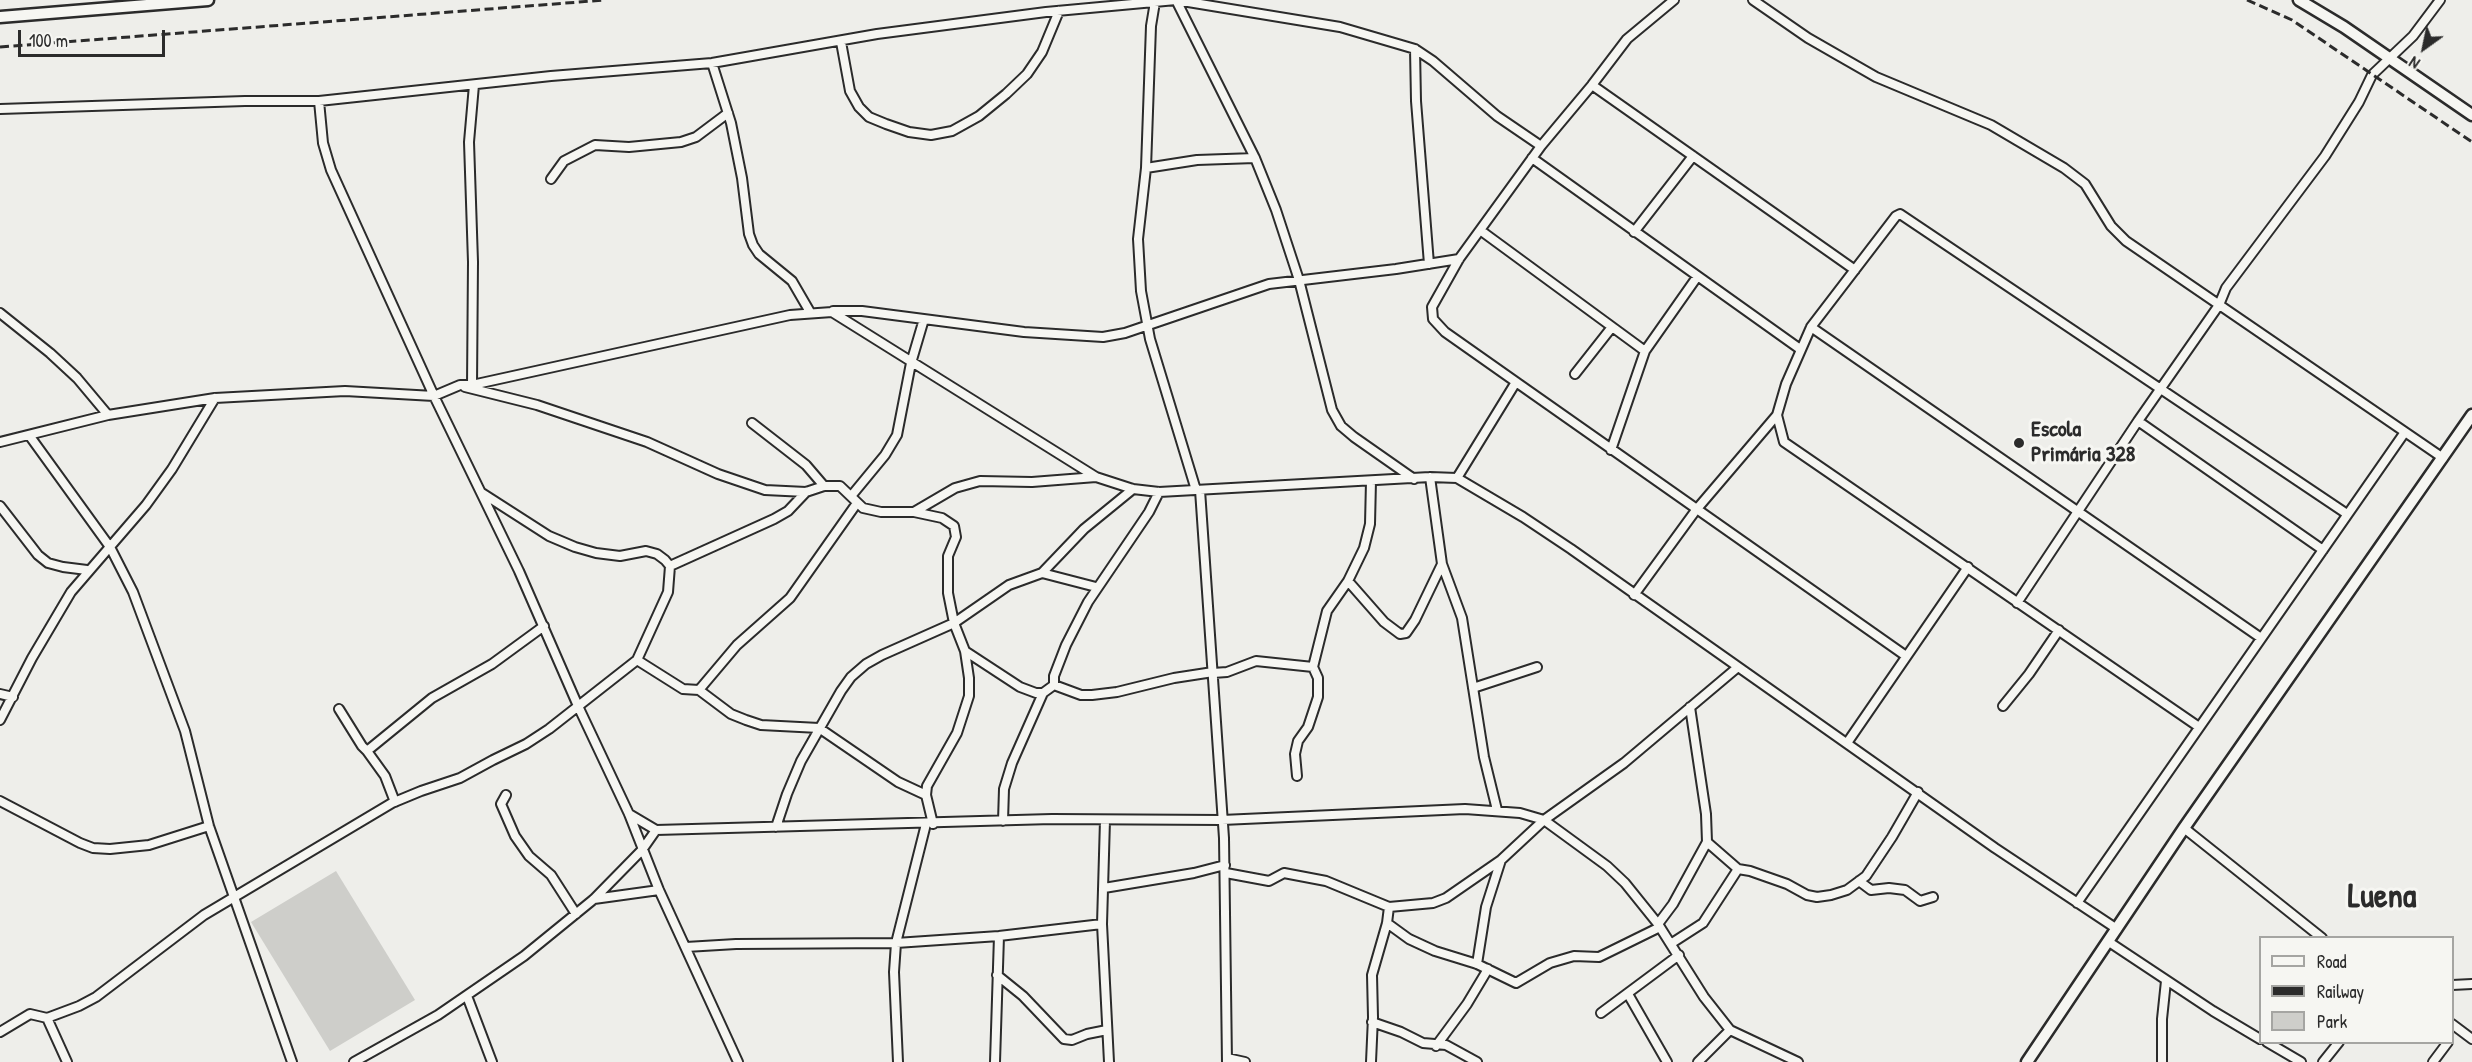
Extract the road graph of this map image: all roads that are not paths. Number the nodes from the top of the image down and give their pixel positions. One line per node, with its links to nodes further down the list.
1 (208, 0): 8 (main road)
2 (1176, 0): 7 (street); 12 (street); 23 (street)
3 (1674, 0): 16 (street)
4 (1753, 0): 34 (street)
5 (2299, 0): 13 (main road)
6 (2440, 0): 13 (street)
7 (1155, 2): 9 (street); 25 (street)
8 (96, 4): 10 (main road)
9 (1059, 11): 11 (street); 11 (street)
10 (0, 17)
11 (841, 42): 14 (street)
12 (1415, 49): 21 (street); 30 (street)
13 (2390, 59): 20 (main road); 34 (street)
14 (712, 63): 15 (street); 19 (street)
15 (474, 85): 17 (street); 48 (street)
16 (1592, 85): 21 (street); 22 (street)
17 (320, 101): 18 (street); 50 (street)
18 (0, 109)
19 (728, 113): 26 (street); 35 (street)
20 (2472, 115)
21 (1541, 146): 24 (street)
22 (1693, 156): 28 (street); 31 (street)
23 (1255, 158): 25 (street); 33 (street)
24 (1532, 158): 27 (street); 28 (street)
25 (1146, 168): 39 (street)
26 (551, 179)
27 (1480, 230): 29 (street); 40 (street)
28 (1634, 232): 32 (street)
29 (1459, 259): 30 (street); 46 (street)
30 (1429, 264): 33 (street)
31 (1855, 270): 41 (street); 49 (street)
32 (1697, 277): 42 (street); 43 (street)
33 (1299, 280): 39 (street); 64 (street)
34 (2219, 305): 49 (street); 57 (street)
35 (810, 312): 36 (street); 48 (street)
36 (832, 312): 38 (street); 44 (street)
37 (0, 314): 52 (street)
38 (924, 319): 39 (street); 44 (street)
39 (1147, 325): 69 (street)
40 (1612, 327): 43 (street); 45 (street)
41 (1811, 327): 42 (street); 78 (street)
42 (1800, 349): 53 (street)
43 (1645, 351): 60 (street)
44 (911, 363): 62 (street); 73 (street)
45 (1575, 374)
46 (1516, 382): 60 (street); 65 (street)
47 (460, 385): 48 (street); 50 (street); 70 (street)
48 (472, 385)
49 (2160, 389): 55 (street); 79 (street)
50 (434, 396): 51 (street); 72 (street)
51 (214, 398): 52 (street); 80 (street)
52 (108, 415): 58 (street)
53 (1777, 415): 76 (street); 84 (street)
54 (2471, 418): 61 (main road)
55 (2138, 421): 78 (street); 81 (street)
56 (752, 423): 67 (street)
57 (2405, 432): 61 (street); 79 (street)
58 (29, 435): 59 (street); 80 (street)
59 (0, 442)
60 (1611, 450): 76 (street)
61 (2443, 458): 132 (main road)
62 (1096, 477): 68 (street); 77 (street)
63 (1430, 477): 64 (street); 65 (street); 82 (street)
64 (1414, 478): 66 (street)
65 (1456, 478): 89 (street)
66 (1371, 481): 69 (street); 87 (street)
67 (824, 486): 70 (street); 73 (street)
68 (1133, 489): 71 (street); 86 (street)
69 (1198, 490): 71 (street); 101 (street)
70 (806, 492): 83 (street)
71 (1159, 492): 88 (street)
72 (482, 493): 83 (street); 92 (street)
73 (852, 495): 74 (street)
74 (857, 503): 77 (street); 104 (street)
75 (0, 506): 85 (street)
76 (1696, 510): 89 (street); 96 (street)
77 (914, 512): 91 (street)
78 (2078, 512): 90 (street); 94 (street)
79 (2347, 514): 81 (street)
80 (110, 548): 85 (street); 130 (street)
81 (2323, 550): 94 (street)
82 (1442, 564): 87 (street); 103 (street)
83 (670, 566): 97 (street)
84 (1968, 567): 90 (street); 96 (street)
85 (87, 570): 107 (street)
86 (1042, 573): 88 (street); 91 (street)
87 (1348, 581): 100 (street)
88 (1096, 587): 102 (street)
89 (1634, 595): 99 (street)
90 (2017, 603): 93 (street)
91 (954, 623): 95 (street); 114 (street)
92 (544, 626): 108 (street); 116 (street)
93 (2059, 630): 109 (street); 113 (street)
94 (2261, 638): 113 (street)
95 (966, 651): 105 (street); 120 (street)
96 (1906, 656): 115 (street)
97 (637, 660): 104 (street); 108 (street)
98 (1537, 667): 103 (street)
99 (1738, 667): 110 (street); 115 (street)
100 (1313, 668): 101 (street); 117 (street)
101 (1213, 673): 102 (street); 126 (street)
102 (1054, 685): 105 (street)
103 (1473, 688): 123 (street)
104 (699, 690): 114 (street)
105 (1043, 693): 128 (street)
106 (0, 694): 107 (street)
107 (12, 697): 112 (street)
108 (578, 706): 122 (street); 124 (street)
109 (2003, 706)
110 (1690, 707): 127 (street); 134 (street)
111 (339, 709): 116 (street)
112 (0, 720)
113 (2199, 727): 145 (street)
114 (819, 728): 120 (street); 131 (street)
115 (1847, 743): 118 (street)
116 (367, 751): 122 (street)
117 (1297, 776)
118 (1918, 792): 139 (street); 145 (street)
119 (506, 795): 147 (street)
120 (926, 795): 129 (street)
121 (0, 801): 130 (street)
122 (395, 802): 142 (street)
123 (1497, 810): 126 (street); 127 (street)
124 (629, 814): 133 (street); 135 (street)
125 (1105, 820): 126 (street); 128 (street); 140 (street)
126 (1222, 820): 137 (street)
127 (1544, 820): 136 (street); 150 (street)
128 (1003, 821): 129 (street)
129 (929, 824): 131 (street); 155 (street)
130 (209, 826): 142 (street)
131 (776, 827): 133 (street)
132 (2184, 828): 151 (main road); 153 (street)
133 (656, 830): 135 (street)
134 (1707, 842): 138 (street); 150 (street)
135 (642, 850): 141 (street); 144 (street)
136 (1501, 860): 146 (street); 159 (street)
137 (1225, 869): 140 (street); 146 (street); 180 (street)
138 (1737, 869): 139 (street); 156 (street)
139 (1859, 882): 143 (street)
140 (1104, 888): 149 (street)
141 (659, 890): 144 (street); 157 (street)
142 (233, 897): 168 (street); 182 (street)
143 (1933, 897)
144 (594, 899): 147 (street)
145 (2077, 903): 151 (street)
146 (1389, 907): 148 (street)
147 (576, 914): 166 (street)
148 (1387, 923): 159 (street); 169 (street)
149 (1102, 924): 152 (street); 171 (street)
150 (1659, 926): 156 (street); 160 (street)
151 (2117, 930): 154 (main road)
152 (999, 936): 155 (street); 161 (street)
153 (2319, 936)
154 (2109, 942): 162 (street); 195 (main road)
155 (896, 943): 157 (street); 186 (street)
156 (1672, 943): 158 (street)
157 (686, 947): 185 (street)
158 (1680, 955): 165 (street); 172 (street)
159 (1476, 964): 160 (street)
160 (1488, 969): 179 (street)
161 (997, 975): 171 (street); 187 (street)
162 (2166, 981): 174 (street); 196 (street)
163 (2472, 984): 164 (street)
164 (2454, 986)
165 (1628, 994): 167 (street); 192 (street)
166 (467, 996): 183 (street); 184 (street)
167 (1601, 1013)
168 (47, 1018): 173 (street); 181 (street)
169 (1372, 1022): 179 (street); 190 (street)
170 (2456, 1026): 175 (street)
171 (1107, 1030): 188 (street)
172 (1730, 1030): 193 (street); 194 (street)
173 (0, 1032)
174 (2259, 1038)
175 (2472, 1039)
176 (2270, 1044): 197 (street)
177 (2337, 1044): 198 (street)
178 (2446, 1044): 199 (street)
179 (1436, 1046): 191 (street)
180 (1227, 1060): 189 (street)
181 (67, 1062)
182 (292, 1062)
183 (354, 1062)
184 (492, 1062)
185 (738, 1062)
186 (898, 1062)
187 (994, 1062)
188 (1109, 1062)
189 (1245, 1062)
190 (1371, 1062)
191 (1476, 1062)
192 (1667, 1062)
193 (1698, 1062)
194 (1798, 1062)
195 (2027, 1062)
196 (2162, 1062)
197 (2301, 1062)
198 (2323, 1062)
199 (2433, 1062)

